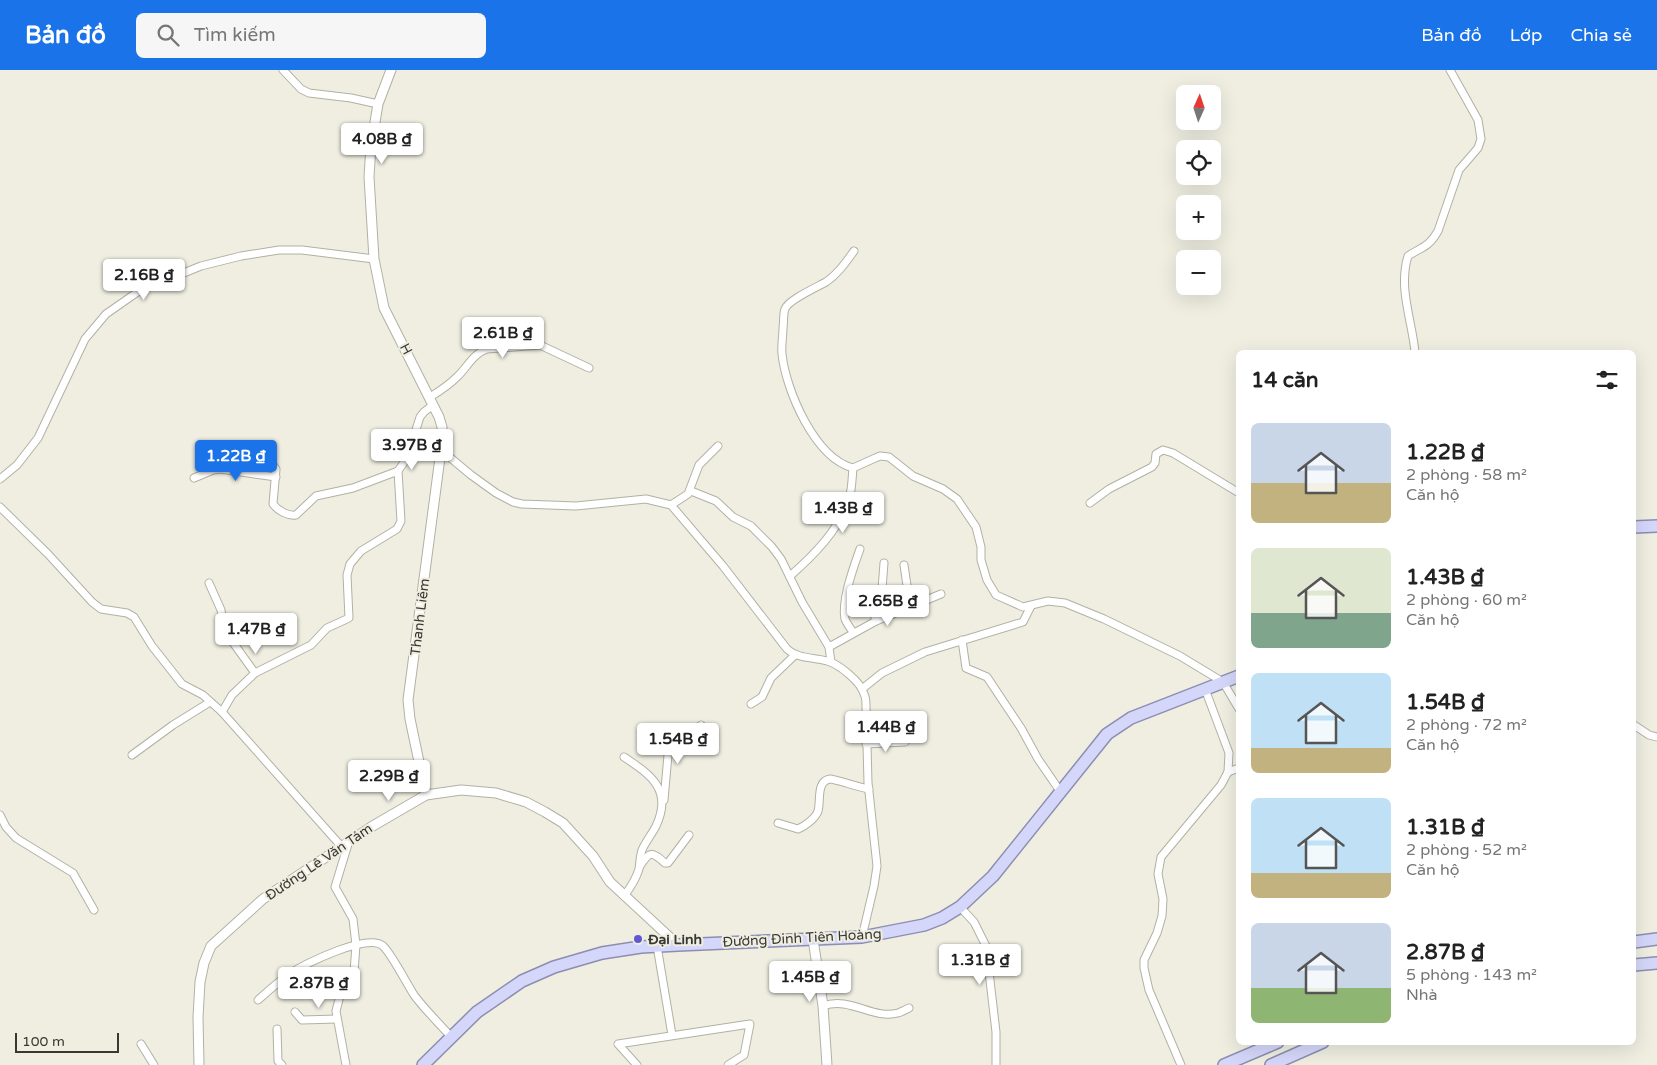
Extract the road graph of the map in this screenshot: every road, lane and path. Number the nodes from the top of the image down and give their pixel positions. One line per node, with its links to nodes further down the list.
1 (283, 70): 4 (street)
2 (391, 70): 4 (street, H)
3 (1450, 70): 7 (street)
4 (378, 104): 6 (street, H)
5 (854, 251): 14 (street)
6 (374, 259): 9 (street, H); 18 (street)
7 (1415, 350)
8 (588, 368): 9 (street)
9 (432, 401): 10 (street, H); 15 (street)
10 (442, 438): 13 (street, Thanh Liêm)
11 (718, 446): 20 (street)
12 (261, 448): 16 (street)
13 (441, 450): 22 (street); 60 (street, Thanh Liêm)
14 (854, 468): 29 (street); 33 (street)
15 (398, 470): 16 (street); 40 (street)
16 (276, 477): 17 (street)
17 (194, 478)
18 (0, 479)
19 (1236, 490): 21 (street)
20 (691, 491): 22 (street); 29 (street)
21 (1090, 503)
22 (671, 505): 38 (street)
23 (0, 507): 45 (street)
24 (1657, 526): 25 (main road)
25 (1636, 527)
26 (860, 550): 35 (street)
27 (884, 563): 34 (street)
28 (904, 564): 32 (street)
29 (790, 576): 37 (street)
30 (209, 583): 40 (street)
31 (941, 594): 32 (street)
32 (910, 606): 34 (street)
33 (1031, 606): 36 (street); 42 (street)
34 (876, 621): 35 (street)
35 (853, 632): 37 (street)
36 (962, 640): 43 (street); 59 (street)
37 (829, 647): 39 (street)
38 (795, 655): 39 (street); 46 (street)
39 (831, 662): 43 (street)
40 (255, 673): 48 (street)
41 (1236, 677): 42 (main road, Đường Đinh Tiên Hoàng)
42 (1223, 682): 44 (main road, Đường Đinh Tiên Hoàng); 47 (street)
43 (862, 689): 53 (street)
44 (1205, 689): 57 (street); 59 (main road, Đường Đinh Tiên Hoàng)
45 (210, 702): 48 (street); 54 (street)
46 (752, 704)
47 (1236, 704)
48 (222, 712): 66 (street)
49 (701, 725): 61 (street)
50 (1636, 726): 51 (street)
51 (1657, 737)
52 (905, 742): 53 (street)
53 (866, 744): 58 (street)
54 (132, 755)
55 (624, 758): 61 (street)
56 (1236, 769): 57 (street)
57 (1228, 772): 100 (street)
58 (869, 789): 63 (street); 71 (street)
59 (1060, 791): 69 (main road, Đường Đinh Tiên Hoàng)
60 (426, 795): 65 (street, Đường Lê Văn Tám); 68 (street, Đường Lê Văn Tám)
61 (662, 804): 67 (street)
62 (0, 816): 70 (street)
63 (778, 823)
64 (689, 835): 67 (street)
65 (349, 841): 66 (street, Đường Lê Văn Tám); 75 (street)
66 (341, 846): 92 (street, Đường Lê Văn Tám)
67 (639, 869): 68 (street)
68 (624, 896): 76 (street, Đường Lê Văn Tám)
69 (960, 906): 71 (main road, Đường Đinh Tiên Hoàng); 99 (street)
70 (94, 910)
71 (862, 937): 72 (main road, Đường Đinh Tiên Hoàng)
72 (812, 939): 76 (main road, Đường Đinh Tiên Hoàng); 81 (street)
73 (1657, 939): 74 (main road)
74 (1636, 942)
75 (356, 945): 80 (street); 84 (street); 87 (street)
76 (678, 945): 77 (main road, Đường Đinh Tiên Hoàng)
77 (657, 946): 86 (street); 87 (main road, Đường Đinh Tiên Hoàng)
78 (1657, 963): 79 (main road)
79 (1636, 965)
80 (258, 1000)
81 (823, 1006): 82 (street); 98 (street)
82 (909, 1008)
83 (295, 1012): 84 (street)
84 (337, 1019): 94 (street)
85 (277, 1029): 93 (street)
86 (672, 1035): 96 (street); 97 (street)
87 (452, 1038): 95 (main road, Đường Đinh Tiên Hoàng)
88 (141, 1044): 91 (street)
89 (1271, 1045): 101 (main road)
90 (1316, 1045): 102 (main road)
91 (154, 1065)
92 (199, 1065)
93 (282, 1065)
94 (346, 1065)
95 (422, 1065)
96 (636, 1065)
97 (728, 1065)
98 (827, 1065)
99 (996, 1065)
100 (1181, 1065)
101 (1224, 1065)
102 (1271, 1065)

